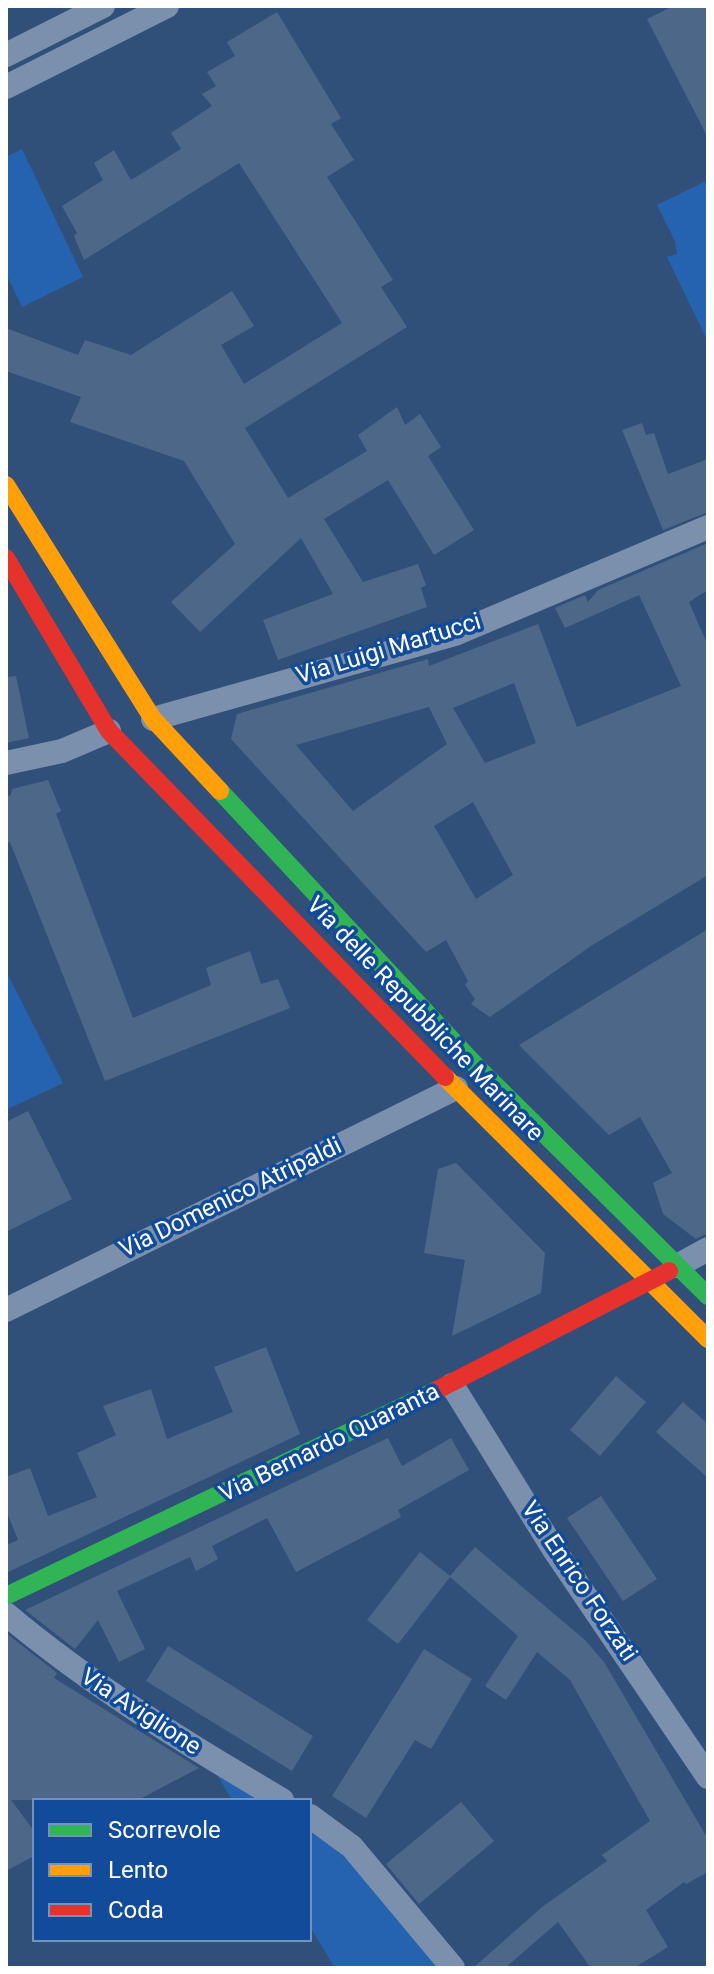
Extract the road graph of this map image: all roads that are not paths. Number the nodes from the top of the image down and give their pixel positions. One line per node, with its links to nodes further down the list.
1 (103, 6): 3 (street)
2 (167, 6): 4 (street)
3 (6, 55)
4 (6, 87)
5 (6, 485): 8 (main road, Via delle Repubbliche Marinare)
6 (708, 527): 8 (street, Via Luigi Martucci)
7 (6, 558): 8 (main road, Via delle Repubbliche Marinare)
8 (131, 725): 9 (street, Via Luigi Martucci); 10 (main road, Via delle Repubbliche Marinare); 11 (main road, Via delle Repubbliche Marinare)
9 (6, 763)
10 (479, 1069): 11 (main road); 13 (main road, Via delle Repubbliche Marinare)
11 (456, 1088): 14 (main road, Via delle Repubbliche Marinare); 16 (street, Via Domenico Atripaldi)
12 (708, 1249): 13 (street)
13 (677, 1266): 14 (main road, Via Bernardo Quaranta); 15 (main road, Via delle Repubbliche Marinare)
14 (648, 1282): 17 (main road, Via delle Repubbliche Marinare); 18 (main road, Via Bernardo Quaranta)
15 (708, 1296)
16 (6, 1310)
17 (708, 1339)
18 (452, 1385): 19 (main road, Via Bernardo Quaranta); 21 (street, Via Enrico Forzati)
19 (6, 1596)
20 (6, 1614): 22 (street, Via Aviglione)
21 (708, 1777)
22 (279, 1798)
23 (312, 1817): 24 (street)
24 (453, 1968)

